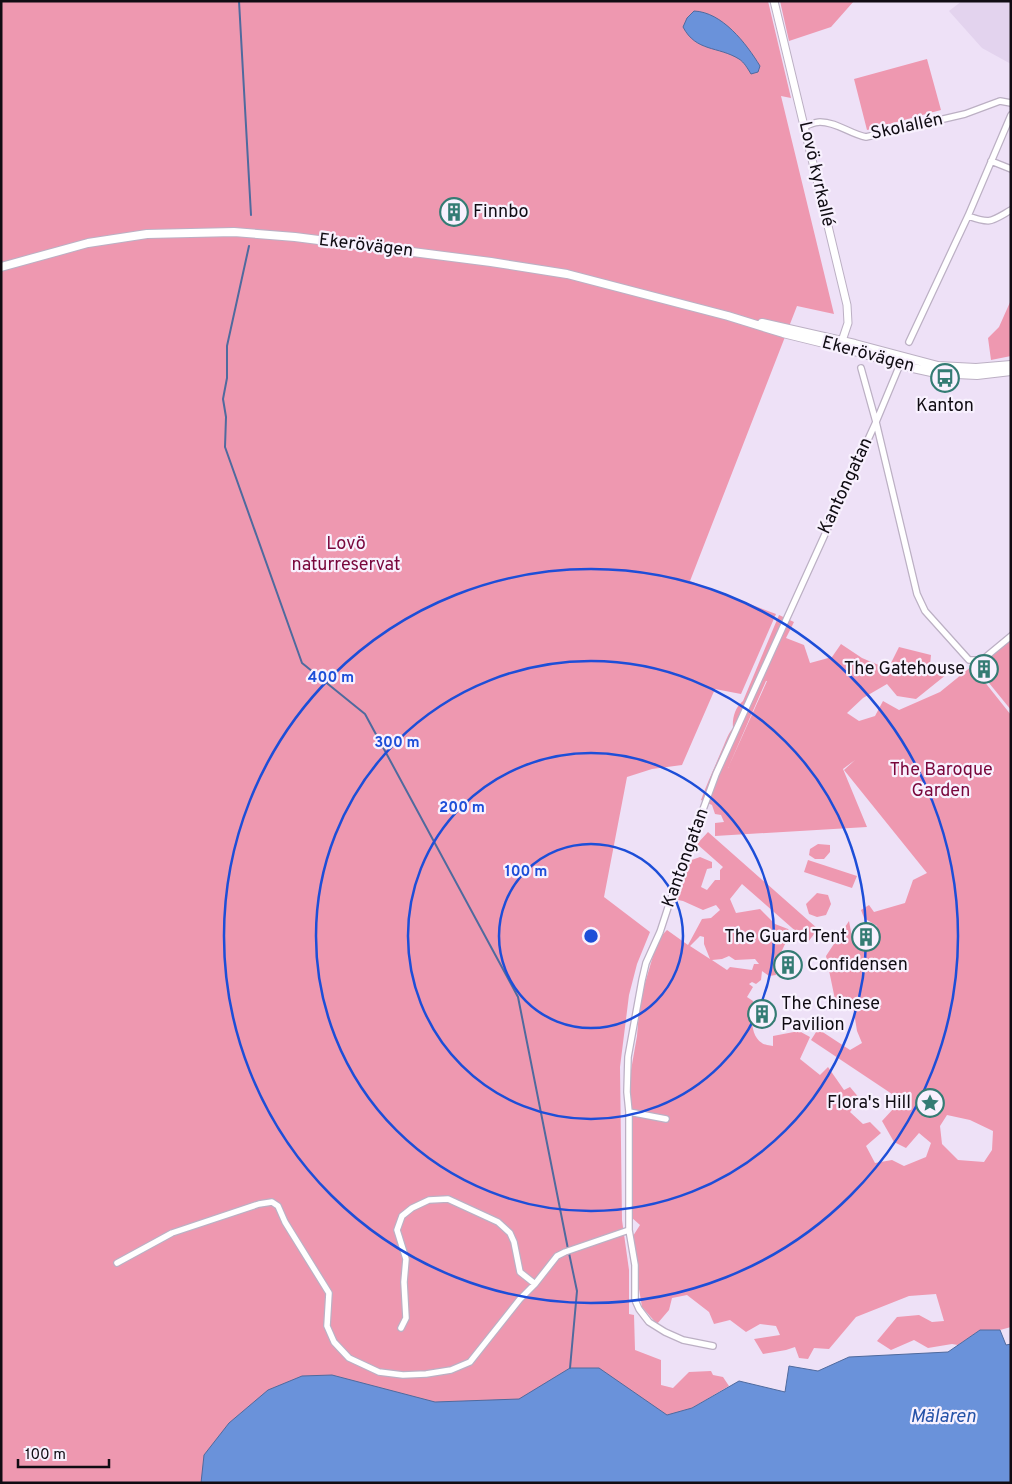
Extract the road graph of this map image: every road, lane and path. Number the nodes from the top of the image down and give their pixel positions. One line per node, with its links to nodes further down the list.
1 (774, 1): 4 (street, Lovö kyrkallé)
2 (1011, 103): 4 (street, Skolallén)
3 (1011, 115): 5 (street)
4 (805, 126): 11 (street, Lovö kyrkallé)
5 (991, 161): 6 (street); 8 (street)
6 (1011, 169)
7 (1011, 210): 8 (street)
8 (968, 216): 10 (street)
9 (1, 267): 11 (main road, Ekerövägen)
10 (909, 342)
11 (841, 344): 12 (main road, Ekerövägen)
12 (902, 361): 13 (main road, Ekerövägen); 15 (main road, Ekerövägen); 16 (street, Kantongatan)
13 (1011, 365)
14 (861, 368): 16 (street)
15 (1011, 371)
16 (876, 422): 17 (street); 18 (street, Kantongatan)
17 (1011, 636)
18 (629, 1112): 19 (street); 20 (street, Kantongatan)
19 (666, 1118)
20 (629, 1230): 22 (street); 24 (street, Kantongatan)
21 (117, 1263): 22 (street)
22 (536, 1284): 23 (street)
23 (401, 1328)
24 (712, 1346)

